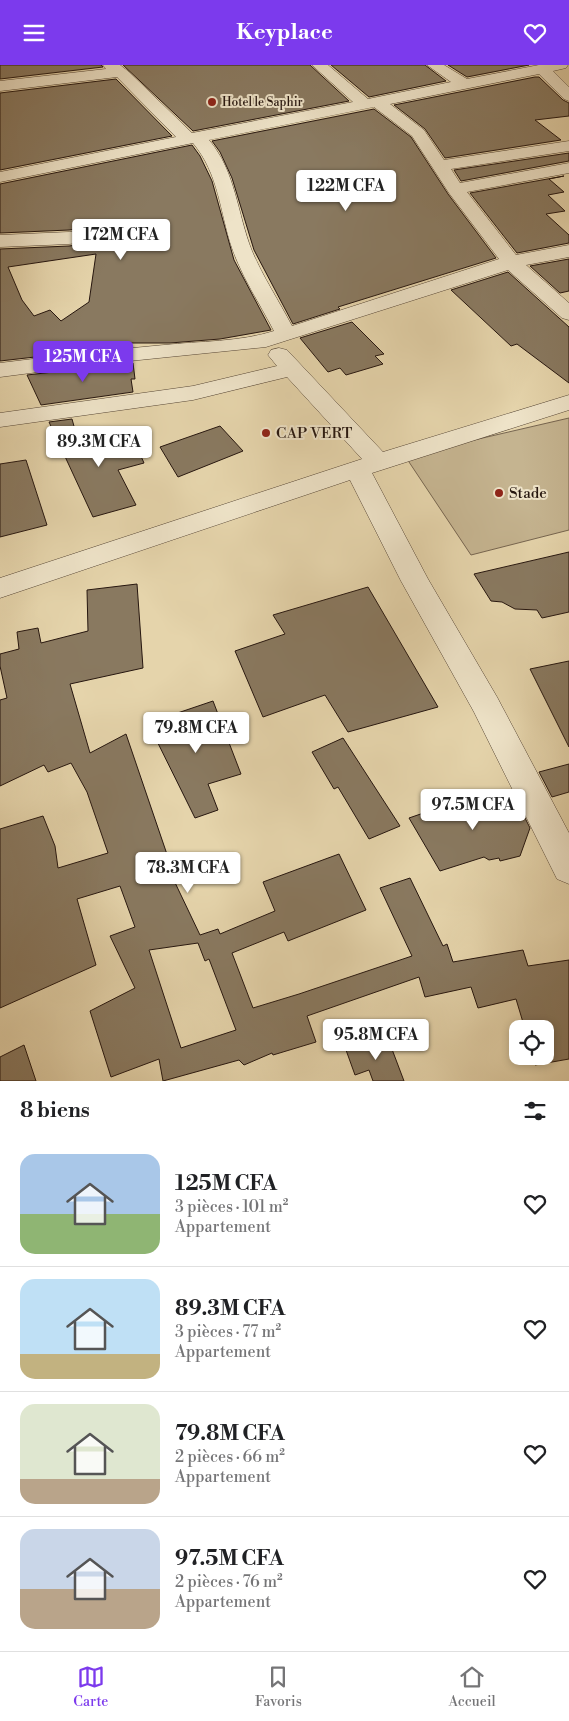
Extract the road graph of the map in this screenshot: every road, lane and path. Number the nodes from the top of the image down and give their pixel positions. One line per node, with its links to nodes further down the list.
1 (319, 65): 9 (street)
2 (434, 65): 6 (street)
3 (562, 65): 5 (street)
4 (115, 69): 7 (street); 10 (street)
5 (542, 69): 6 (street); 8 (street)
6 (464, 84): 9 (street)
7 (0, 86)
8 (569, 96)
9 (371, 103): 10 (street); 12 (street)
10 (193, 138): 14 (street); 21 (street)
11 (569, 146): 12 (street)
12 (439, 166): 15 (street)
13 (569, 168): 15 (street)
14 (0, 177)
15 (455, 189): 19 (street)
16 (152, 229): 17 (street)
17 (0, 241)
18 (569, 251): 19 (street)
19 (511, 262): 20 (street); 21 (street)
20 (569, 314)
21 (276, 337): 22 (street); 23 (street)
22 (291, 369): 25 (street); 26 (street)
23 (0, 370)
24 (569, 402): 26 (street)
25 (0, 420)
26 (368, 465): 27 (street); 28 (street)
27 (0, 589)
28 (569, 868)

